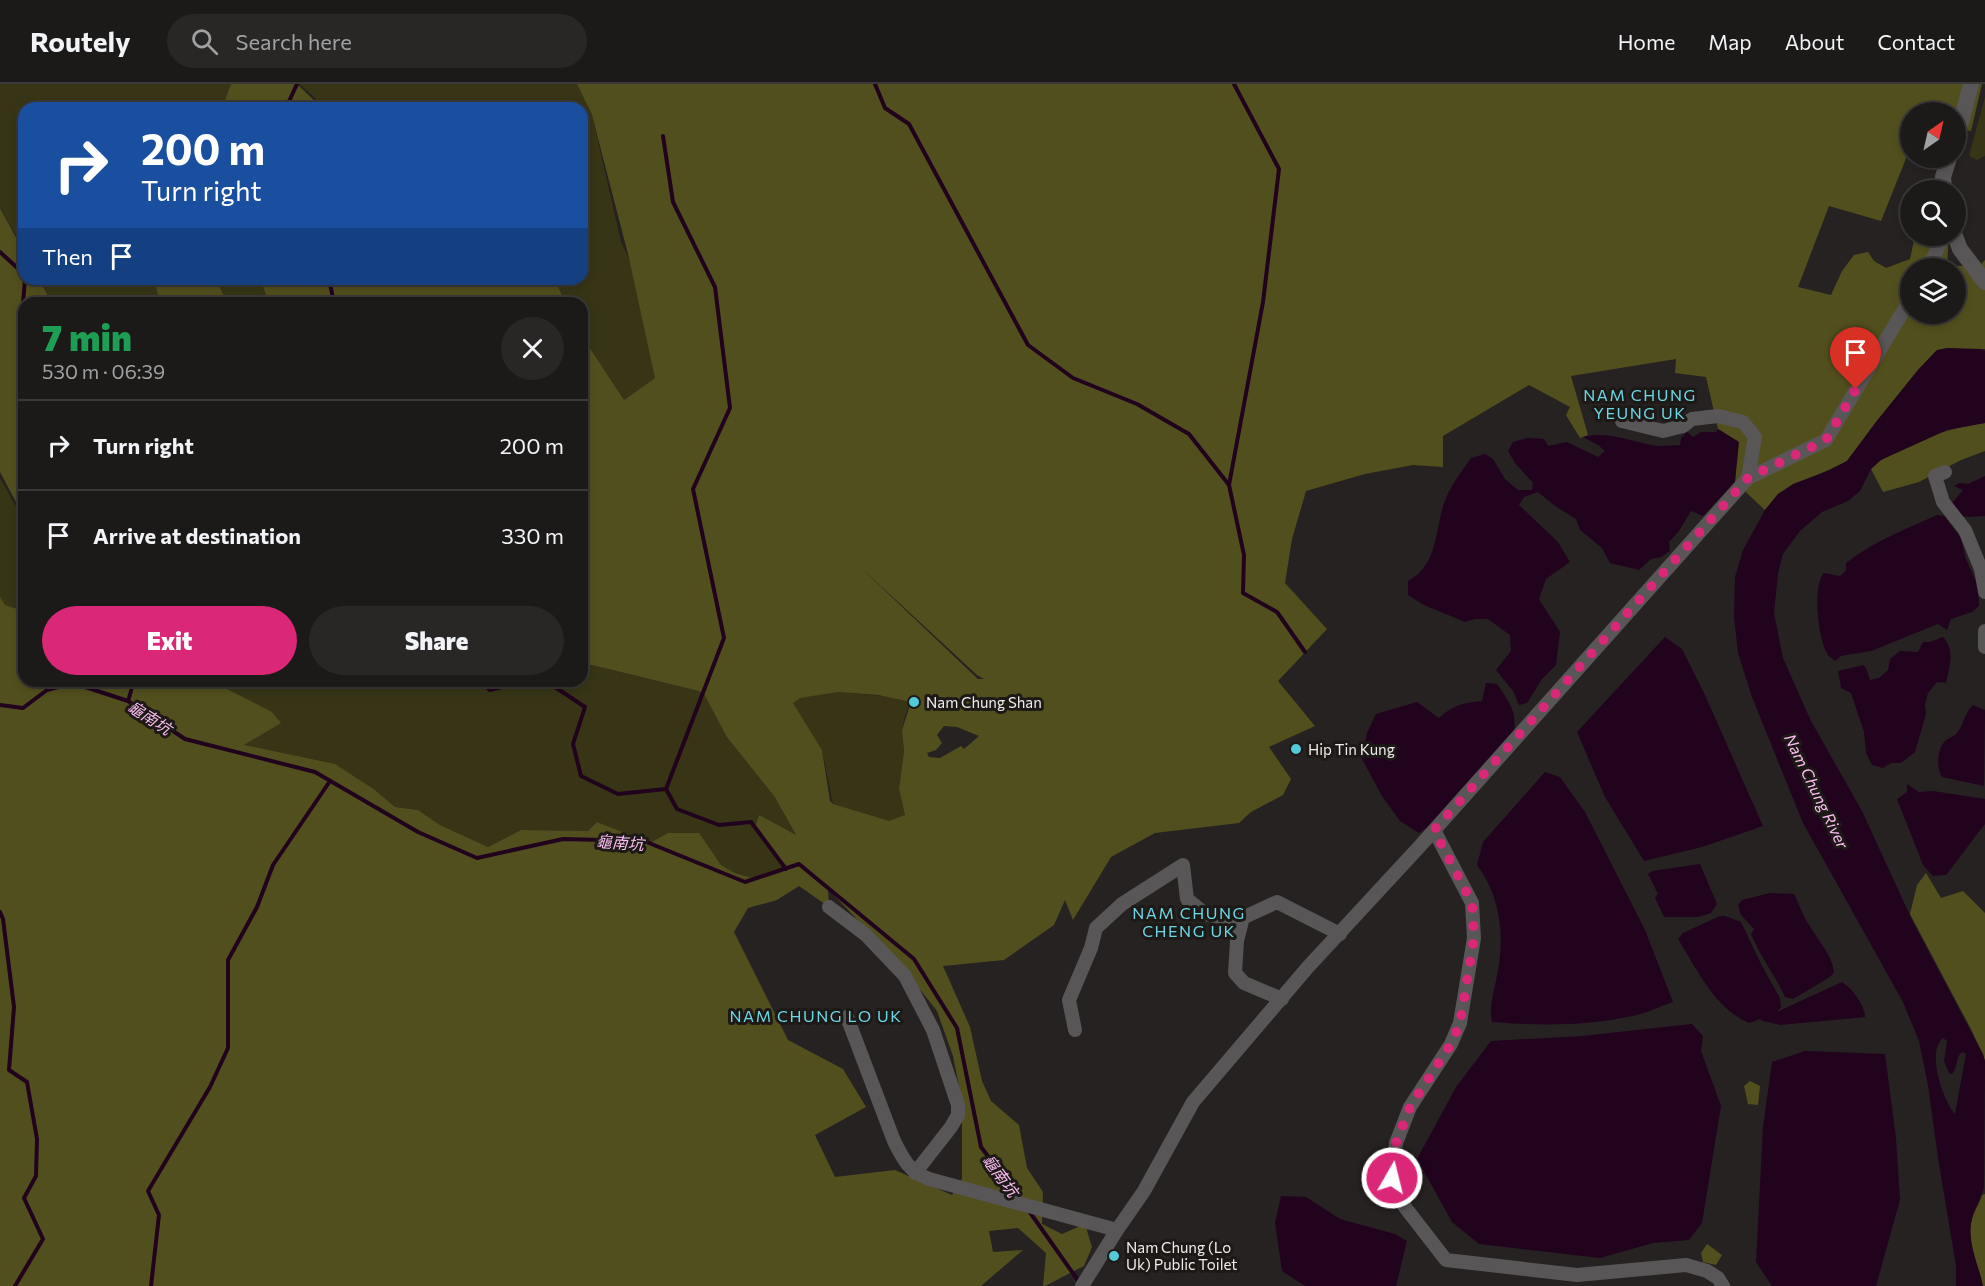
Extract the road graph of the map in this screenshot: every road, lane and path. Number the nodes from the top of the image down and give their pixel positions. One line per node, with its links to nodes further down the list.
1 (1971, 84): 2 (street)
2 (1966, 103)
3 (1959, 246): 4 (street)
4 (1985, 282)
5 (1900, 316): 8 (street)
6 (1622, 421): 8 (street)
7 (1945, 472): 9 (street)
8 (1748, 478): 12 (street)
9 (1985, 592)
10 (1985, 631): 11 (street)
11 (1985, 647)
12 (1434, 830): 15 (street); 22 (street)
13 (829, 907): 19 (street)
14 (1244, 917): 15 (street); 16 (street); 18 (street)
15 (1340, 934): 16 (street)
16 (1282, 999): 20 (street)
17 (847, 1017): 19 (street)
18 (1075, 1030)
19 (915, 1173): 20 (street)
20 (1117, 1230): 21 (street)
21 (1082, 1286)
22 (1723, 1286)

